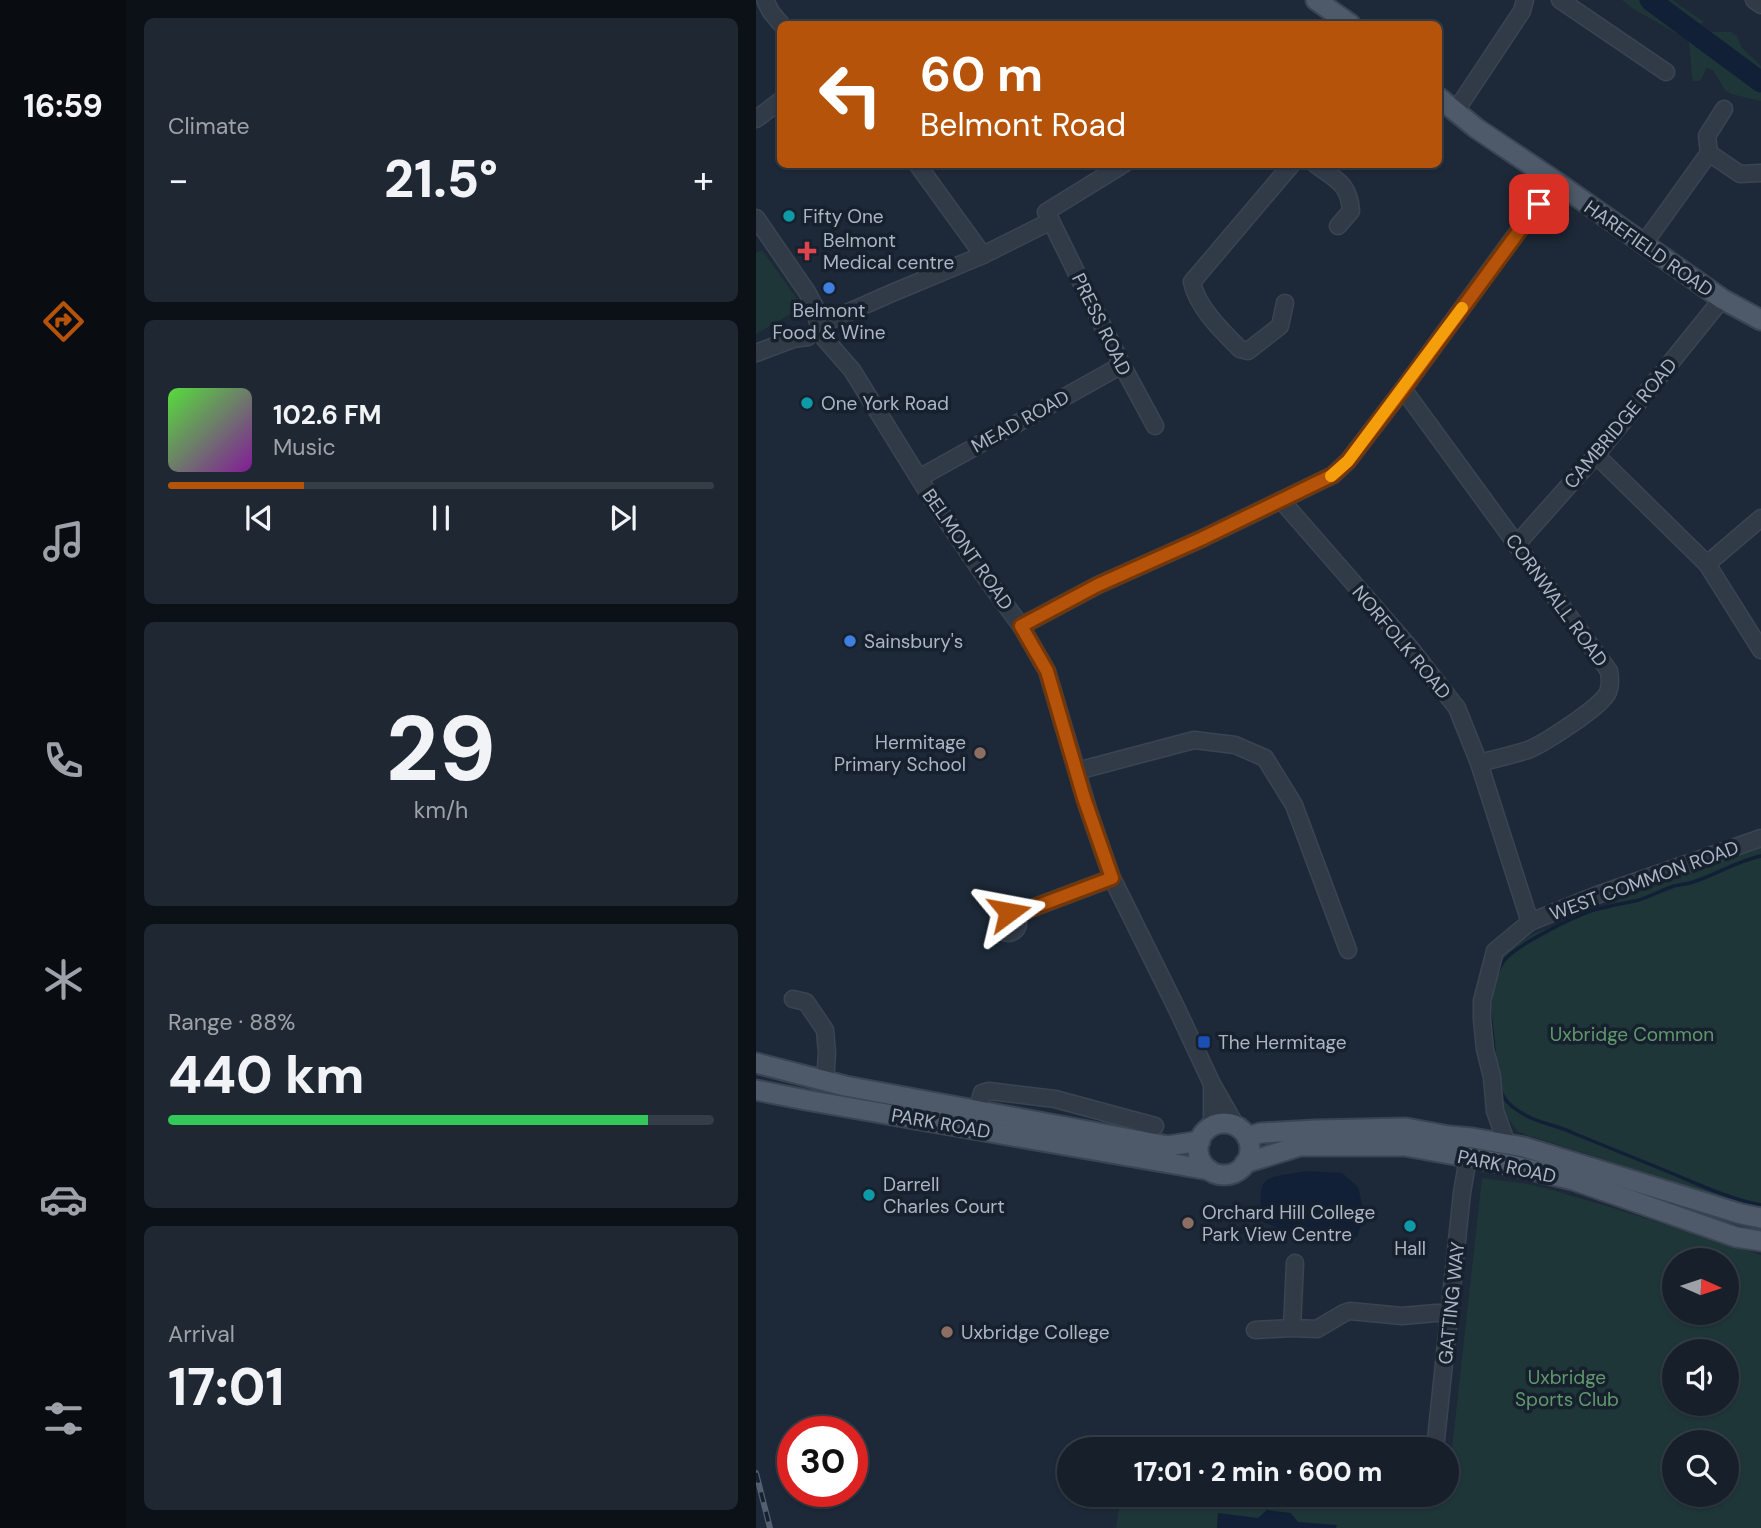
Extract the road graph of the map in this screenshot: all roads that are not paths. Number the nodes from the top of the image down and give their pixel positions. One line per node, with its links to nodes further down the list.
1 (765, 0): 7 (street)
2 (1316, 0): 8 (main road)
3 (1525, 0): 13 (street)
4 (1560, 0): 9 (street)
5 (1754, 0): 6 (street)
6 (1761, 5)
7 (778, 21)
8 (1346, 21)
9 (1666, 72)
10 (1442, 101): 13 (main road, HAREFIELD ROAD)
11 (777, 104): 14 (street)
12 (1724, 108): 15 (street)
13 (1455, 112): 21 (main road, HAREFIELD ROAD)
14 (756, 119)
15 (1709, 153): 20 (street); 25 (street)
16 (920, 168): 26 (street)
17 (1118, 168): 23 (street)
18 (1289, 168): 28 (street)
19 (1320, 168): 24 (street)
20 (1761, 173)
21 (1555, 181): 25 (main road, HAREFIELD ROAD); 33 (street)
22 (756, 218): 30 (street, BELMONT ROAD)
23 (1051, 221): 26 (street); 32 (street, PRESS ROAD)
24 (1338, 226)
25 (1643, 245): 27 (main road, HAREFIELD ROAD)
26 (983, 255): 30 (street)
27 (1722, 299): 29 (main road, HAREFIELD ROAD); 35 (street, CAMBRIDGE ROAD)
28 (1284, 303)
29 (1761, 320)
30 (818, 329): 31 (street); 36 (street, BELMONT ROAD)
31 (756, 353)
32 (1122, 365): 34 (street, PRESS ROAD); 36 (street, MEAD ROAD)
33 (1403, 389): 37 (street); 39 (street, CORNWALL ROAD)
34 (1155, 426)
35 (1595, 455): 39 (street, CAMBRIDGE ROAD); 40 (street)
36 (919, 478): 41 (street, BELMONT ROAD)
37 (1281, 500): 41 (street); 43 (street, NORFOLK ROAD)
38 (1761, 518): 40 (street)
39 (1516, 545): 43 (street, CORNWALL ROAD)
40 (1707, 564): 42 (street)
41 (1021, 626): 44 (street, BELMONT ROAD)
42 (1761, 650)
43 (1479, 764): 48 (street, NORFOLK ROAD)
44 (1077, 771): 46 (street, BELMONT ROAD); 49 (street)
45 (1761, 838): 48 (street, WEST COMMON ROAD)
46 (1112, 878): 47 (street); 53 (street, BELMONT ROAD)
47 (1013, 920)
48 (1530, 922): 56 (street, WEST COMMON ROAD)
49 (1348, 950)
50 (793, 999): 52 (street)
51 (758, 1064): 52 (main road, PARK ROAD)
52 (825, 1082): 55 (main road, PARK ROAD)
53 (1212, 1084): 58 (street, BELMONT ROAD); 59 (street)
54 (757, 1090): 63 (main road, PARK ROAD)
55 (977, 1110): 57 (street); 59 (main road, PARK ROAD)
56 (1497, 1116): 60 (street); 61 (street)
57 (1155, 1126)
58 (1242, 1132): 59 (main road); 60 (main road, PARK ROAD); 62 (main road)
59 (1206, 1134): 63 (main road)
60 (1473, 1144): 61 (main road, PARK ROAD); 62 (main road, PARK ROAD); 65 (main road, PARK ROAD); 67 (street, GATTING WAY)
61 (1507, 1144): 64 (main road, PARK ROAD)
62 (1245, 1163): 63 (main road)
63 (1209, 1170)
64 (1761, 1218)
65 (1761, 1241)
66 (1295, 1263): 68 (street)
67 (1450, 1313): 68 (street); 70 (street, GATTING WAY)
68 (1292, 1328): 69 (street)
69 (1255, 1330)
70 (1436, 1437)

